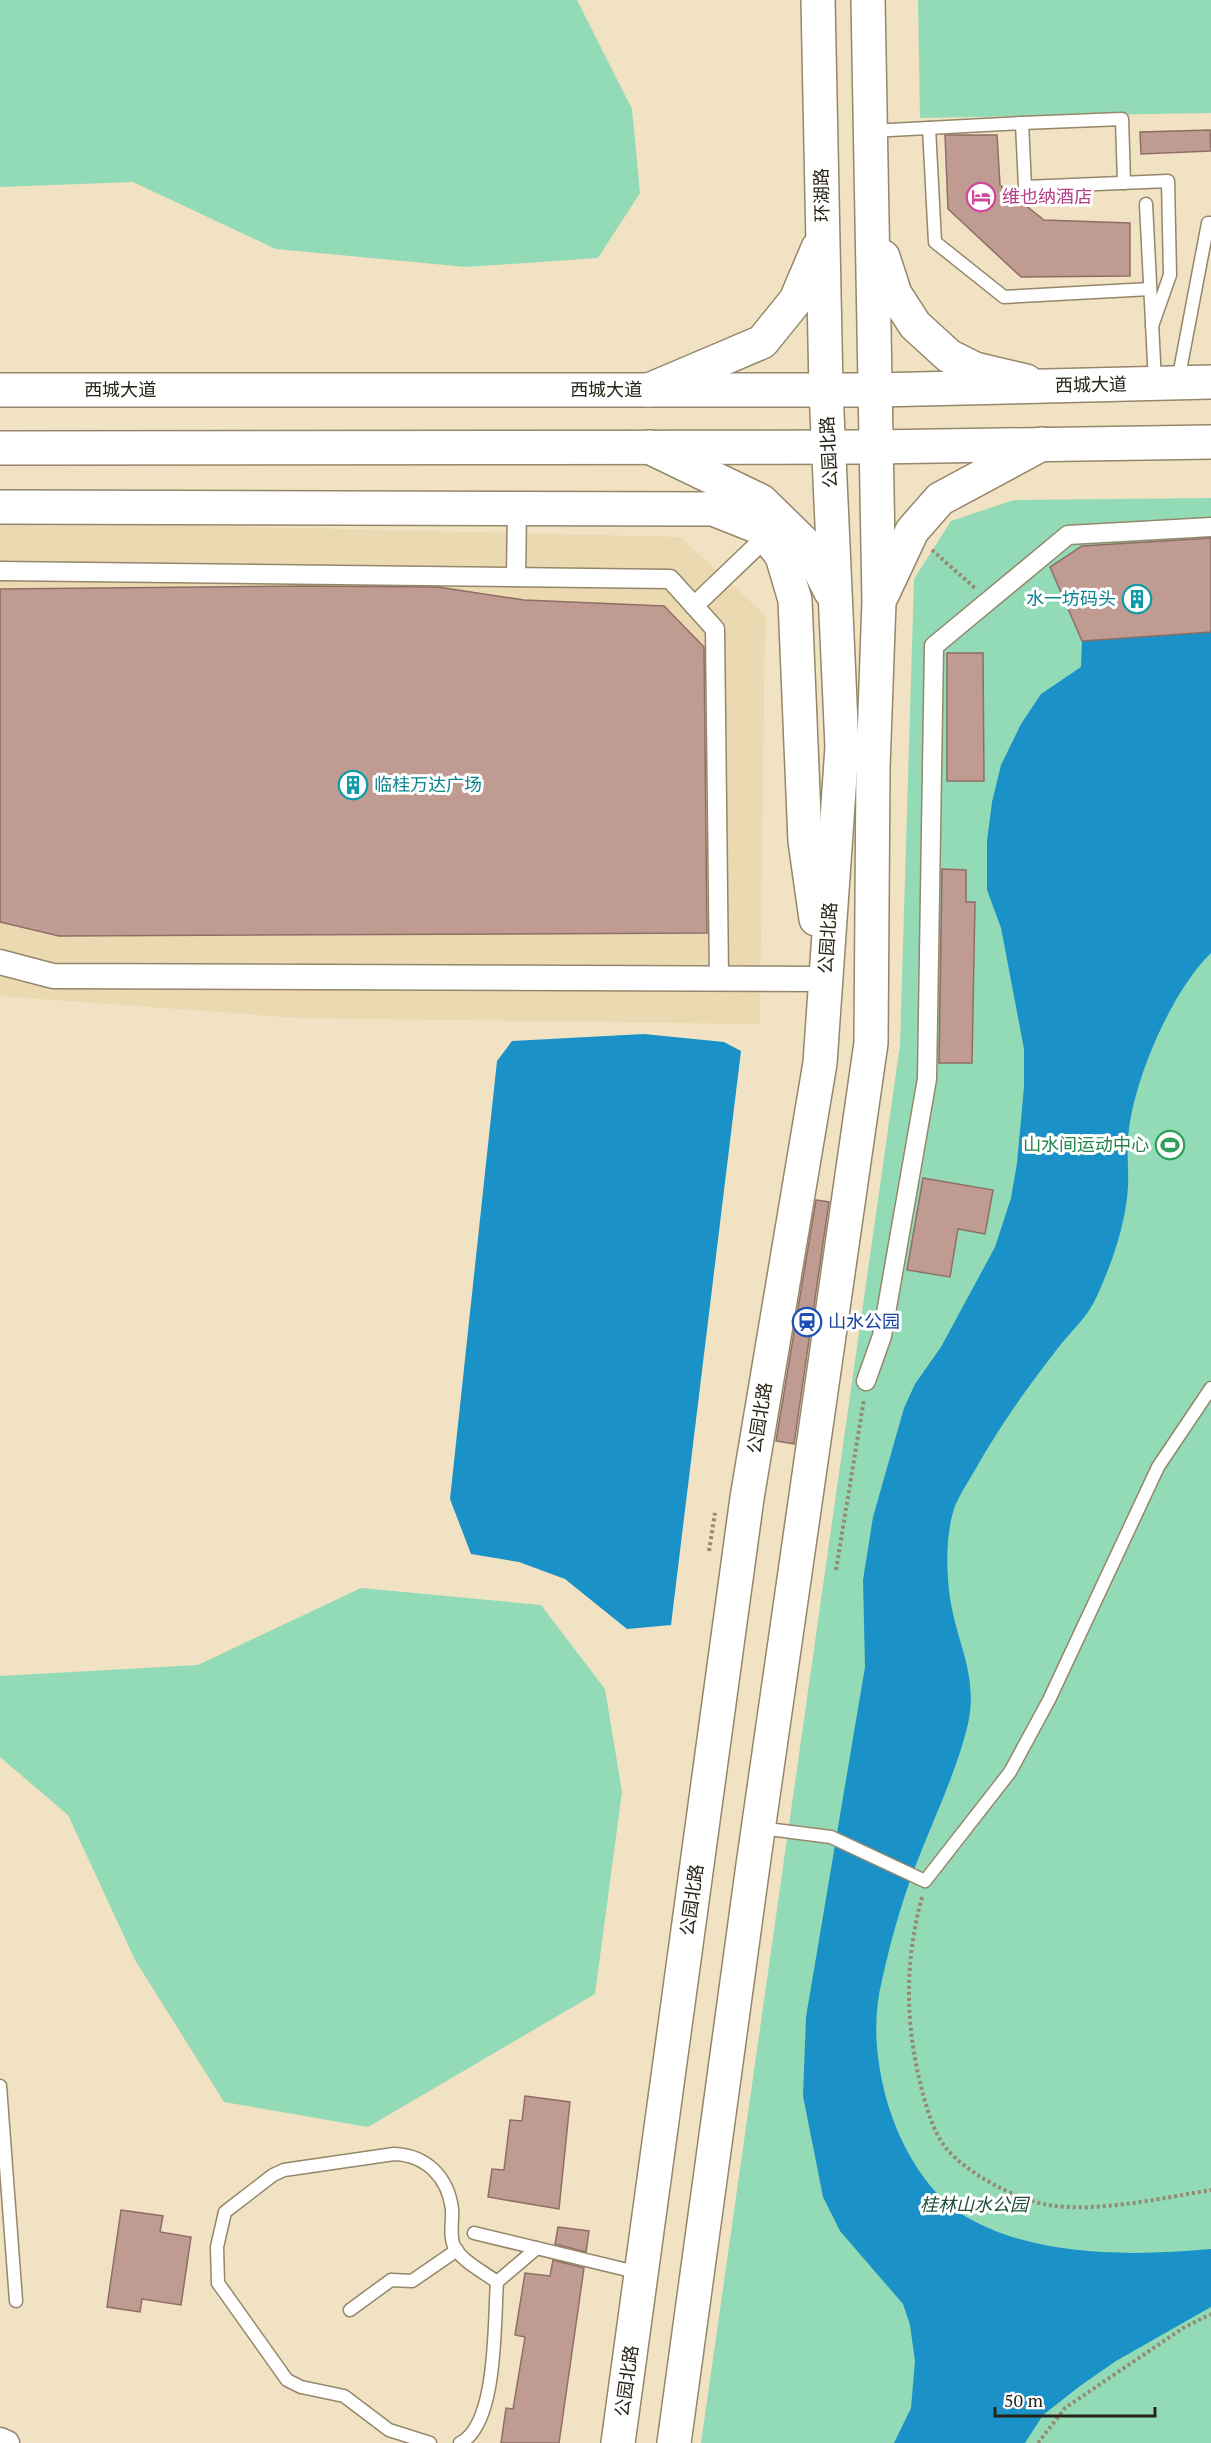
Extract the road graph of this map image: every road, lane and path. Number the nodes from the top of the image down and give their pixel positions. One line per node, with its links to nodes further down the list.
1 (818, 0): 10 (main road, 环湖路)
2 (867, 0): 5 (main road)
3 (1022, 123): 4 (lane); 6 (lane); 6 (lane)
4 (929, 128): 5 (lane); 11 (lane)
5 (871, 130): 9 (main road)
6 (1124, 183): 12 (lane)
7 (1146, 204): 11 (lane)
8 (1211, 223): 14 (lane)
9 (873, 229): 15 (main road); 19 (main road)
10 (823, 235): 17 (main road); 18 (main road, 环湖路)
11 (1150, 289): 12 (lane)
12 (1152, 326): 14 (lane)
13 (1211, 382): 14 (main road, 西城大道)
14 (1166, 383): 15 (main road, 西城大道)
15 (1045, 386): 19 (main road, 西城大道)
16 (0, 390): 17 (main road, 西城大道)
17 (650, 390): 18 (main road, 西城大道)
18 (826, 390): 19 (main road, 西城大道); 23 (main road, 公园北路)
19 (877, 390): 24 (main road)
20 (1211, 442): 21 (main road)
21 (1042, 444): 24 (main road); 29 (main road)
22 (649, 447): 23 (main road); 25 (main road); 34 (main road)
23 (829, 447): 24 (main road); 34 (main road, 公园北路)
24 (874, 447): 35 (main road)
25 (0, 448)
26 (0, 507): 27 (main road)
27 (517, 509): 30 (main road); 32 (street)
28 (1211, 527): 33 (street)
29 (912, 531): 33 (path); 35 (main road)
30 (767, 536): 36 (street); 39 (main road)
31 (0, 571): 32 (street)
32 (516, 577): 36 (street)
33 (989, 601): 40 (street)
34 (836, 602): 39 (main road, 公园北路)
35 (879, 602): 43 (main road)
36 (694, 606): 38 (street)
37 (0, 962): 38 (street)
38 (719, 978): 39 (street)
39 (825, 979): 50 (main road, 公园北路)
40 (866, 1381): 42 (path)
41 (1211, 1388): 44 (lane)
42 (836, 1570)
43 (759, 1828): 44 (lane); 60 (main road)
44 (925, 1881): 46 (path)
45 (0, 2086): 52 (lane)
46 (1211, 2190)
47 (474, 2233): 48 (lane)
48 (537, 2248): 50 (lane); 51 (lane)
49 (457, 2250): 51 (lane); 53 (lane); 57 (lane)
50 (641, 2274): 59 (main road, 公园北路)
51 (497, 2282): 58 (lane)
52 (16, 2301)
53 (350, 2310)
54 (1211, 2314): 61 (path)
55 (0, 2440): 56 (street)
56 (7, 2443)
57 (430, 2443)
58 (460, 2443)
59 (618, 2443)
60 (674, 2443)
61 (1038, 2443)

